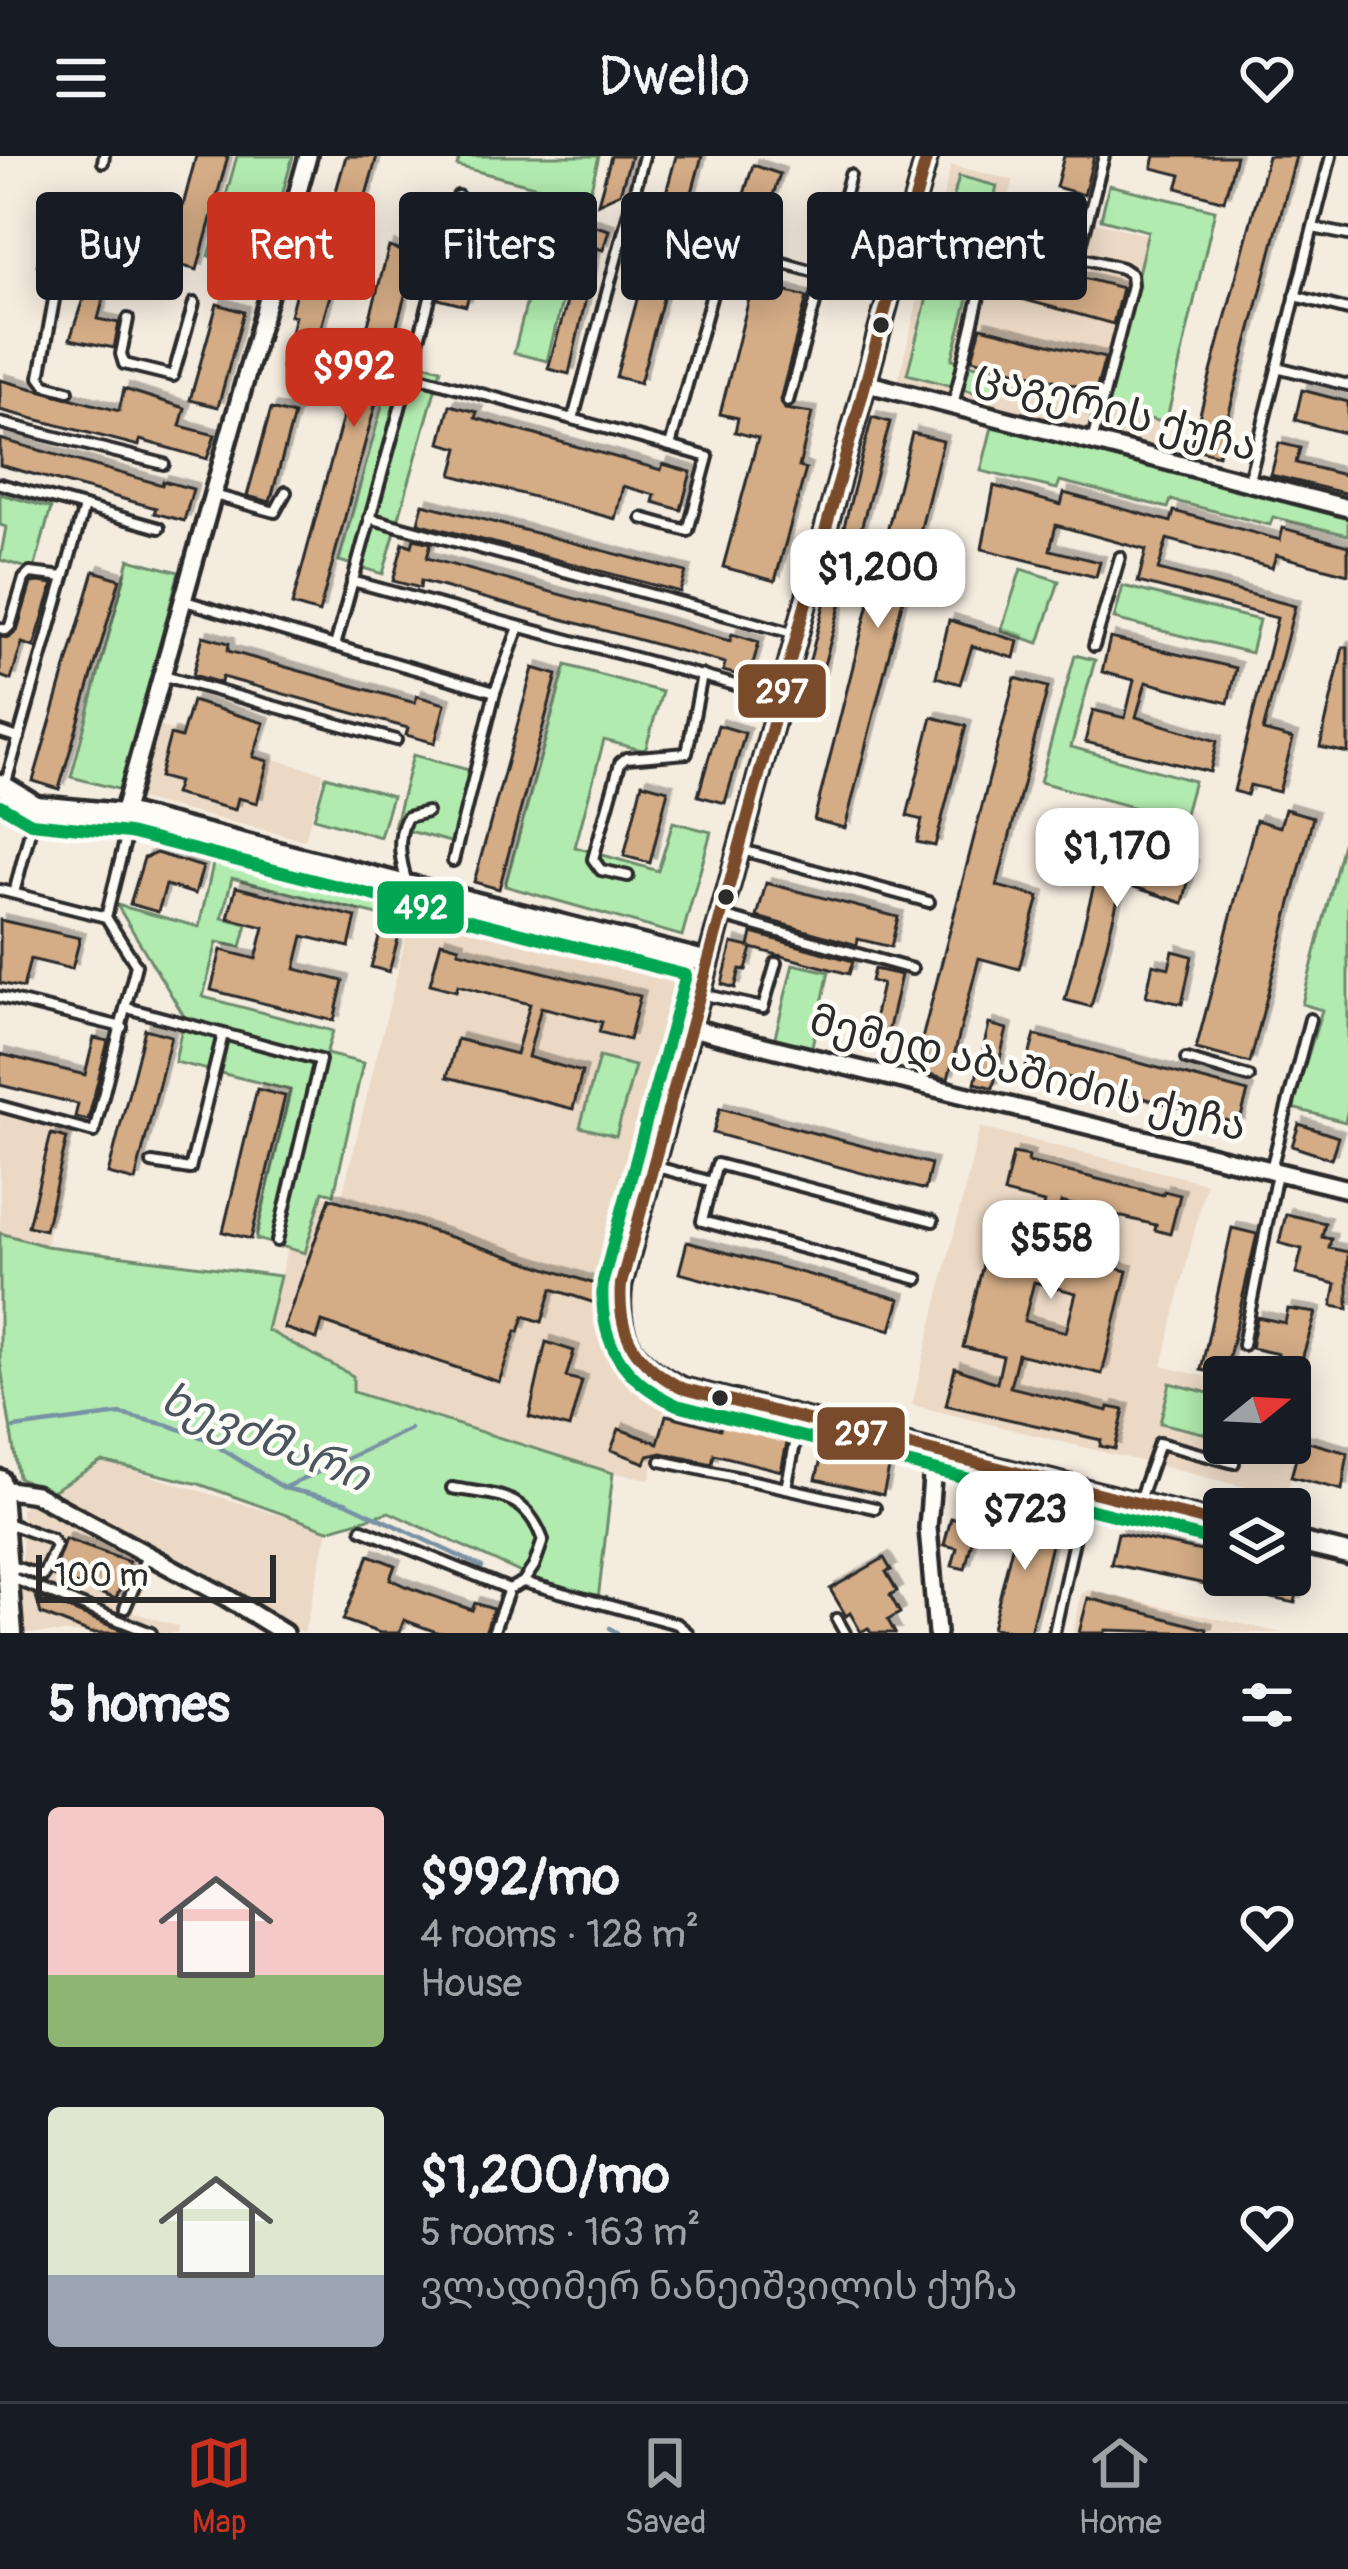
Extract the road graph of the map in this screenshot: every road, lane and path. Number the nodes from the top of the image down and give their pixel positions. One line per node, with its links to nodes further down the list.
1 (308, 156): 38 (street)
2 (644, 156): 30 (lane)
3 (927, 156): 8 (street)
4 (1104, 156): 9 (lane)
5 (1331, 156): 10 (lane)
6 (850, 175): 7 (lane)
7 (845, 192)
8 (917, 192)
9 (1087, 222)
10 (1313, 228): 11 (lane); 14 (lane)
11 (1348, 235)
12 (1087, 259): 32 (lane)
13 (807, 270): 33 (lane)
14 (1295, 296): 21 (lane); 23 (lane)
15 (54, 300): 27 (lane)
16 (429, 300): 24 (lane)
17 (816, 300): 28 (lane)
18 (887, 300): 25 (street)
19 (978, 300): 29 (lane)
20 (194, 304): 22 (lane)
21 (1348, 310)
22 (128, 319)
23 (1277, 368): 26 (lane); 35 (lane)
24 (409, 374): 30 (lane); 41 (lane)
25 (865, 383): 29 (street, ცაგერის ქუჩა); 50 (street)
26 (1348, 385)
27 (68, 391)
28 (788, 401)
29 (953, 406): 32 (street, ცაგერის ქუჩა)
30 (573, 419): 33 (lane)
31 (0, 423): 34 (lane)
32 (1092, 442): 35 (street, ცაგერის ქუჩა)
33 (670, 446): 42 (lane)
34 (164, 464)
35 (1248, 483): 40 (street, ცაგერის ქუჩა)
36 (0, 484): 39 (lane)
37 (286, 493): 38 (lane)
38 (213, 495): 47 (street)
39 (84, 507): 43 (lane); 45 (lane)
40 (1348, 508)
41 (369, 518): 46 (lane); 50 (lane)
42 (642, 518)
43 (159, 528)
44 (1120, 557): 52 (lane)
45 (64, 577): 49 (lane); 58 (lane)
46 (352, 581): 48 (lane); 51 (lane)
47 (183, 600): 51 (lane); 54 (street)
48 (519, 627): 53 (lane); 55 (lane)
49 (0, 628)
50 (797, 634): 56 (street)
51 (335, 646): 55 (lane)
52 (1094, 646)
53 (702, 674): 56 (lane); 66 (lane)
54 (162, 675): 59 (lane); 63 (street)
55 (495, 692): 65 (lane)
56 (780, 698): 64 (street)
57 (0, 732): 58 (lane)
58 (19, 738): 60 (lane)
59 (396, 740)
60 (3, 786): 61 (street)
61 (36, 806): 63 (street); 69 (lane)
62 (427, 812): 67 (lane)
63 (127, 814): 67 (street); 72 (lane)
64 (740, 849): 70 (lane); 71 (street)
65 (453, 861)
66 (628, 876)
67 (407, 886): 73 (street)
68 (0, 890): 69 (lane)
69 (14, 893): 72 (lane)
70 (929, 902)
71 (722, 916): 73 (street); 75 (lane)
72 (106, 917): 78 (lane)
73 (708, 962): 76 (street)
74 (776, 963): 76 (lane)
75 (912, 969)
76 (700, 994): 81 (street)
77 (0, 997): 80 (lane)
78 (127, 1008): 80 (lane); 82 (lane)
79 (1310, 1019): 88 (lane)
80 (122, 1027): 85 (lane)
81 (691, 1028): 87 (street); 88 (street, მემედ აბაშიძის ქუჩა)
82 (223, 1034): 86 (lane); 92 (lane)
83 (1186, 1059): 84 (lane)
84 (1249, 1077)
85 (0, 1106)
86 (152, 1163)
87 (653, 1166): 89 (lane); 95 (street)
88 (1274, 1171): 90 (street, მემედ აბაშიძის ქუჩა); 94 (lane)
89 (712, 1182): 91 (lane); 93 (lane)
90 (1348, 1189)
91 (933, 1221)
92 (277, 1241)
93 (918, 1279)
94 (1243, 1345)
95 (800, 1419): 96 (street); 101 (lane)
96 (934, 1453): 102 (street); 122 (street)
97 (1203, 1455): 103 (lane)
98 (661, 1461): 101 (lane)
99 (1, 1484): 106 (street); 110 (street)
100 (452, 1488): 112 (lane)
101 (786, 1488): 104 (lane)
102 (1085, 1492): 103 (street); 123 (lane)
103 (1138, 1504): 105 (street)
104 (875, 1508)
105 (1203, 1520)
106 (5, 1522): 111 (street); 111 (lane)
107 (362, 1529): 113 (lane)
108 (1311, 1545): 109 (street)
109 (1348, 1553)
110 (147, 1554): 114 (lane); 118 (street)
111 (10, 1572): 116 (street); 117 (lane)
112 (523, 1582): 113 (lane); 120 (lane)
113 (509, 1589): 119 (lane)
114 (125, 1608)
115 (837, 1619): 121 (lane)
116 (12, 1633)
117 (151, 1633)
118 (284, 1633)
119 (493, 1633)
120 (688, 1633)
121 (845, 1633)
122 (937, 1633)
123 (1054, 1633)

